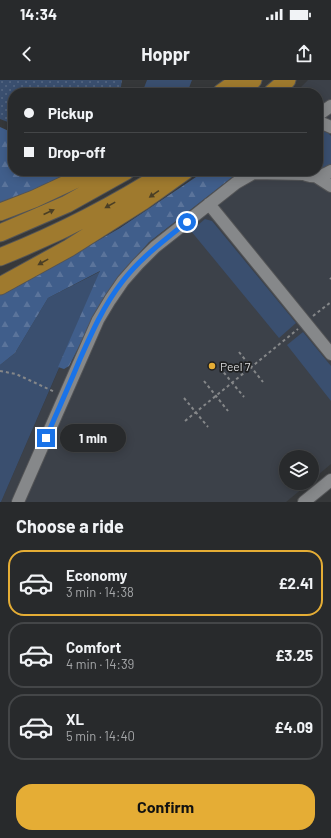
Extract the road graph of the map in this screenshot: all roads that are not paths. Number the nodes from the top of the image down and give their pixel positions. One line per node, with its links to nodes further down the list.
1 (239, 80): 4 (highway)
2 (253, 80): 5 (highway)
3 (287, 80): 6 (highway)
4 (228, 88)
5 (244, 88)
6 (278, 88)
7 (83, 176): 17 (highway)
8 (117, 176): 18 (highway, one-way to 8)
9 (160, 176): 19 (highway, one-way to 19)
10 (178, 176): 20 (highway, one-way to 20)
11 (248, 176): 16 (street)
12 (313, 176): 14 (street)
13 (321, 176): 14 (street)
14 (317, 177): 15 (street)
15 (331, 186)
16 (209, 204): 21 (street); 23 (street)
17 (0, 212)
18 (0, 234)
19 (0, 257)
20 (0, 286)
21 (331, 354)
22 (331, 480): 24 (street)
23 (18, 502)
24 (304, 502)

